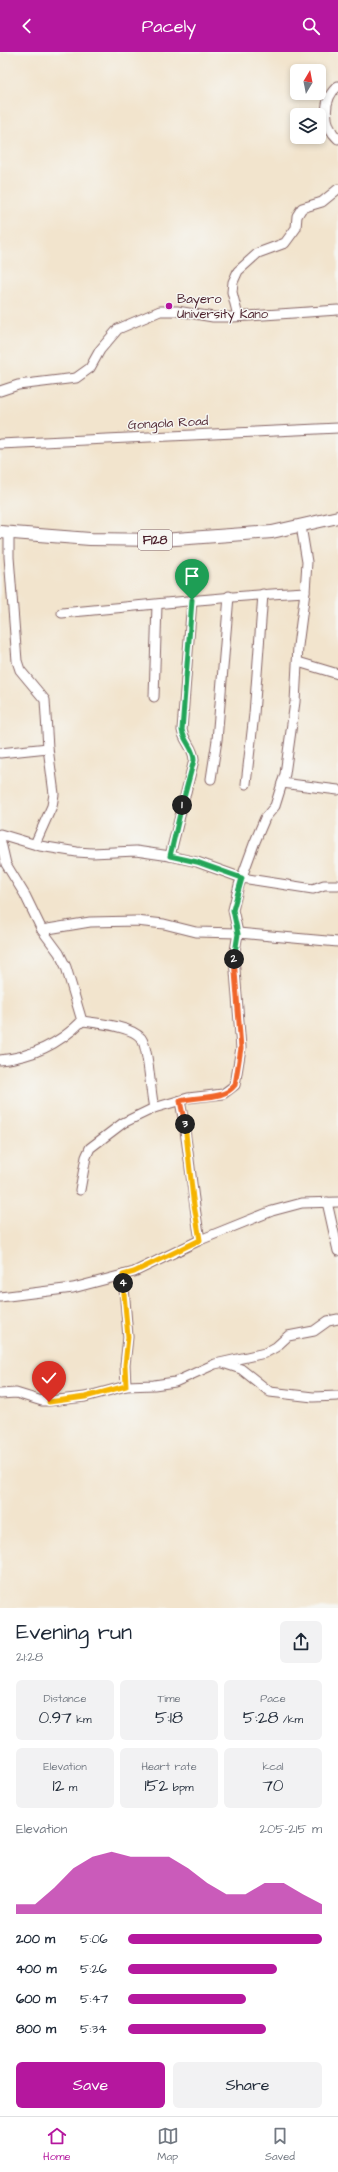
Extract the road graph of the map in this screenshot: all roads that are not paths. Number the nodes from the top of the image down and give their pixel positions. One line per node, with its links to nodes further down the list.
1 (338, 86): 2 (street)
2 (338, 139)
3 (338, 189): 5 (street)
4 (338, 310): 5 (street)
5 (238, 316): 6 (street)
6 (0, 391)
7 (338, 428): 8 (street, Gongola Road)
8 (0, 444)
9 (338, 517): 10 (main road, F128)
10 (306, 525): 11 (main road, F128); 12 (main road, F128); 13 (street)
11 (338, 526)
12 (5, 533): 22 (street)
13 (305, 592): 14 (street); 19 (street)
14 (263, 594): 15 (street); 26 (street)
15 (229, 596): 16 (street); 24 (street)
16 (192, 600): 17 (street); 31 (street)
17 (157, 605): 18 (street); 21 (street)
18 (62, 613)
19 (298, 662): 20 (street); 25 (street)
20 (338, 674)
21 (154, 697)
22 (48, 748): 23 (street); 30 (street)
23 (0, 753)
24 (211, 779)
25 (282, 783): 27 (street); 32 (street)
26 (246, 784)
27 (338, 790)
28 (0, 834): 30 (street)
29 (0, 838): 34 (street)
30 (35, 844): 31 (street)
31 (170, 856): 32 (street)
32 (242, 878): 33 (street); 35 (street)
33 (338, 885)
34 (42, 930): 35 (street); 37 (street)
35 (238, 934): 36 (street); 39 (street)
36 (338, 942)
37 (82, 1021): 38 (street); 40 (street)
38 (0, 1060)
39 (180, 1101): 40 (street); 44 (street)
40 (154, 1108): 41 (street)
41 (80, 1190)
42 (327, 1202): 43 (street); 44 (street); 45 (street)
43 (338, 1202)
44 (200, 1240): 46 (street)
45 (338, 1251)
46 (123, 1275): 47 (street); 50 (street)
47 (0, 1297)
48 (338, 1319): 49 (street)
49 (223, 1363): 50 (street); 52 (street)
50 (126, 1386): 51 (street)
51 (0, 1394)
52 (338, 1396)

